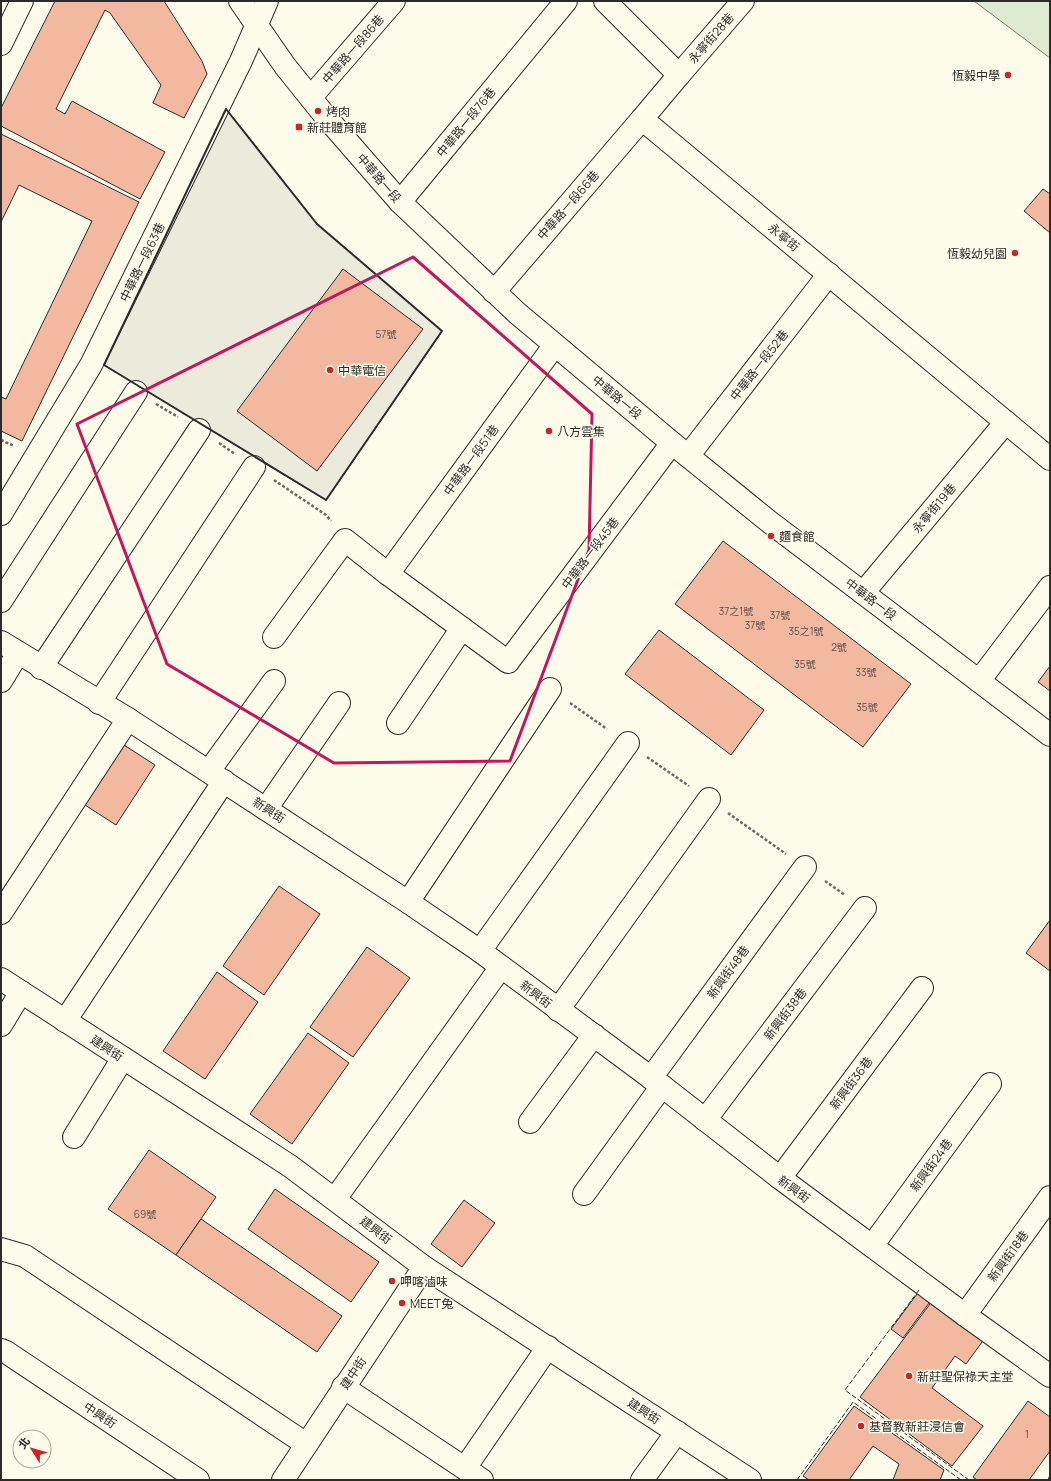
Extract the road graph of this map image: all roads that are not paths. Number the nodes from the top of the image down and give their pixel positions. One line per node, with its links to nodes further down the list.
1 (22, 1): 9 (street)
2 (240, 1): 8 (street, 中華路一段)
3 (267, 1): 8 (street, 中華路一段63巷)
4 (394, 1): 11 (street, 中華路一段86巷)
5 (566, 1): 13 (street, 中華路一段76巷)
6 (605, 1): 10 (street)
7 (743, 1): 10 (street, 永寧街28巷)
8 (256, 26): 11 (street, 中華路一段); 23 (street, 中華路一段63巷)
9 (1, 44)
10 (679, 75): 12 (street)
11 (311, 97): 13 (street, 中華路一段)
12 (642, 119): 14 (street, 永寧街); 15 (street, 中華路一段66巷)
13 (400, 202): 15 (street, 中華路一段)
14 (828, 274): 18 (street, 永寧街); 20 (street, 中華路一段52巷)
15 (494, 292): 16 (street, 中華路一段)
16 (554, 346): 20 (street, 中華路一段); 24 (street, 中華路一段51巷)
17 (136, 392): 27 (street)
18 (1006, 422): 21 (street, 永寧街); 26 (street, 永寧街19巷)
19 (199, 430): 31 (street)
20 (680, 449): 26 (street, 中華路一段); 28 (street, 中華路一段45巷)
21 (1050, 459)
22 (254, 467): 36 (street)
23 (1, 514)
24 (388, 574): 28 (street); 29 (street)
25 (1050, 587): 34 (street)
26 (863, 593): 34 (street, 中華路一段)
27 (1, 601)
28 (462, 628): 39 (street)
29 (274, 637)
30 (9, 647): 31 (street, 新興街); 32 (street)
31 (41, 668): 36 (street, 新興街)
32 (1, 681)
33 (274, 681): 42 (street)
34 (979, 681): 40 (street, 中華路一段)
35 (550, 689): 46 (street)
36 (100, 702): 38 (street, 新興街)
37 (339, 703): 44 (street)
38 (128, 719): 42 (street, 新興街); 48 (street)
39 (398, 723)
40 (1050, 735)
41 (628, 743): 49 (street)
42 (216, 776): 44 (street, 新興街); 55 (street)
43 (709, 799): 54 (street)
44 (266, 809): 46 (street, 新興街)
45 (805, 867): 59 (street, 新興街48巷)
46 (408, 902): 49 (street, 新興街)
47 (865, 908): 61 (street, 新興街38巷)
48 (1, 913)
49 (480, 951): 50 (street, 新興街)
50 (501, 968): 54 (street, 新興街); 67 (street)
51 (1, 979): 53 (street, 建興街)
52 (922, 988): 64 (street, 新興街36巷)
53 (21, 992): 55 (street, 建興街); 56 (street)
54 (558, 1010): 57 (street, 新興街)
55 (65, 1020): 58 (street, 建興街)
56 (1, 1025)
57 (594, 1035): 59 (street, 新興街); 62 (street)
58 (123, 1058): 63 (street); 67 (street, 建興街)
59 (657, 1082): 61 (street, 新興街); 65 (street, 新興街48巷)
60 (990, 1084): 68 (street, 新興街24巷)
61 (705, 1120): 64 (street, 新興街)
62 (530, 1122)
63 (74, 1137)
64 (780, 1178): 68 (street, 新興街)
65 (584, 1194)
66 (1050, 1197): 71 (street, 新興街18巷)
67 (335, 1198): 70 (street, 建興街)
68 (872, 1246): 71 (street, 新興街)
69 (1, 1249): 77 (street)
70 (424, 1267): 72 (street, 建興街); 75 (street, 建中街)
71 (965, 1315): 74 (street, 新興街)
72 (548, 1347): 76 (street, 建興街); 78 (street)
73 (1, 1350): 79 (street, 中興街)
74 (1050, 1376)
75 (344, 1387): 77 (street, 建中街); 78 (street)
76 (677, 1432): 81 (street); 82 (street, 建興街)
77 (306, 1444): 80 (street, 建中街)
78 (474, 1474)
79 (198, 1480)
80 (283, 1480)
81 (642, 1480)
82 (750, 1480)

